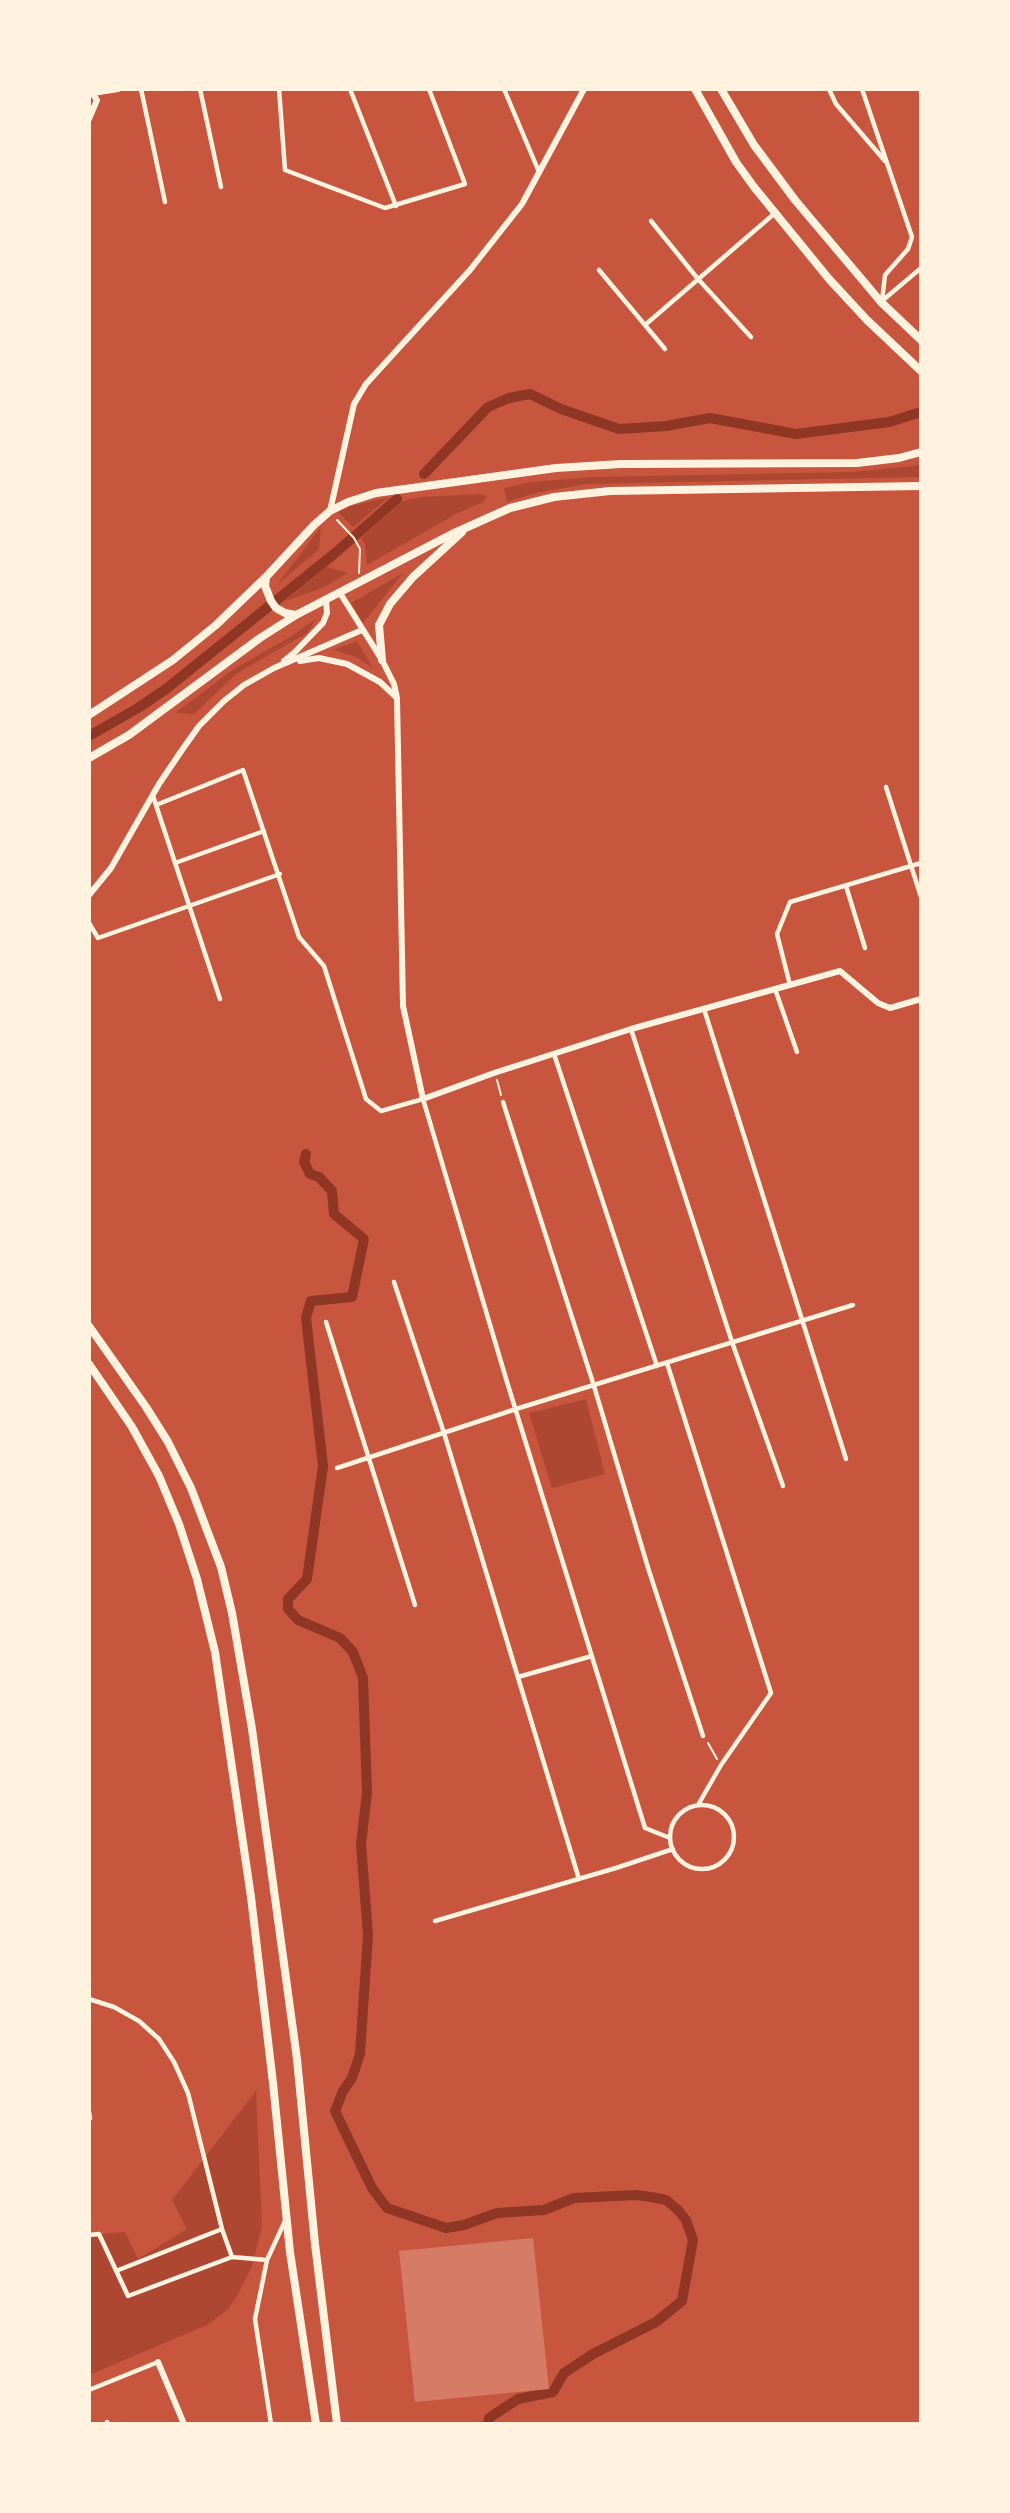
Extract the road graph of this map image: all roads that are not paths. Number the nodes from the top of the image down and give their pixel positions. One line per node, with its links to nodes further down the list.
1 (118, 89): 13 (street)
2 (141, 89): 18 (street)
3 (200, 89): 17 (street)
4 (279, 89): 19 (street)
5 (351, 89): 19 (street)
6 (429, 89): 19 (street)
7 (504, 89): 16 (street)
8 (695, 89): 20 (main road)
9 (721, 89): 25 (main road)
10 (829, 89): 15 (street)
11 (862, 89): 15 (street)
12 (583, 90): 16 (street)
13 (91, 91): 14 (street)
14 (89, 119)
15 (888, 164): 25 (street)
16 (539, 173): 33 (street)
17 (221, 187)
18 (164, 202)
19 (396, 206)
20 (775, 213): 24 (street); 30 (main road)
21 (651, 221): 24 (street)
22 (921, 268): 25 (street)
23 (599, 270): 26 (street)
24 (698, 279): 26 (street); 27 (street)
25 (881, 302): 28 (main road)
26 (645, 325): 29 (street)
27 (751, 337)
28 (921, 340)
29 (665, 349)
30 (921, 371)
31 (921, 452): 33 (main road)
32 (921, 486): 34 (main road)
33 (330, 511): 35 (main road)
34 (471, 525): 36 (main road); 40 (main road)
35 (266, 577): 38 (main road); 43 (main road)
36 (340, 593): 37 (main road); 39 (street)
37 (326, 600): 38 (main road); 41 (street)
38 (296, 615): 44 (main road)
39 (362, 630): 40 (street); 41 (street)
40 (382, 660): 42 (street)
41 (274, 668): 42 (street); 46 (street)
42 (397, 698): 68 (street)
43 (89, 715)
44 (89, 758)
45 (886, 787): 51 (street)
46 (153, 795): 47 (street); 54 (street)
47 (156, 805): 48 (street); 49 (street)
48 (264, 831): 49 (street); 52 (street)
49 (175, 863): 57 (street)
50 (921, 863): 51 (street)
51 (911, 866): 53 (street); 56 (street)
52 (280, 874): 57 (street); 68 (street)
53 (846, 887): 59 (street); 60 (street)
54 (92, 888): 55 (street)
55 (89, 895)
56 (921, 897)
57 (189, 906): 58 (street); 62 (street)
58 (89, 923)
59 (865, 948)
60 (790, 985): 61 (street); 63 (street)
61 (775, 989): 64 (street); 66 (street)
62 (220, 999)
63 (921, 999)
64 (704, 1009): 65 (street); 72 (street)
65 (631, 1029): 67 (street); 75 (street)
66 (797, 1052)
67 (554, 1054): 68 (street); 78 (street)
68 (423, 1099): 80 (street)
69 (503, 1102): 79 (street)
70 (394, 1282): 81 (street)
71 (853, 1304): 72 (street)
72 (803, 1320): 75 (street); 83 (street)
73 (326, 1322): 82 (street)
74 (89, 1326): 107 (main road)
75 (732, 1342): 76 (street); 85 (street)
76 (667, 1363): 78 (street); 90 (street)
77 (89, 1364): 96 (main road)
78 (657, 1366): 79 (street)
79 (594, 1386): 80 (street); 89 (street)
80 (516, 1409): 81 (street); 87 (street)
81 (444, 1433): 82 (street); 88 (street)
82 (369, 1458): 84 (street); 86 (street)
83 (846, 1459)
84 (337, 1468)
85 (783, 1486)
86 (415, 1605)
87 (592, 1656): 88 (street); 91 (street)
88 (518, 1677): 93 (street)
89 (703, 1736)
90 (698, 1805): 91 (street); 92 (street)
91 (670, 1838): 92 (street)
92 (673, 1849): 93 (street)
93 (579, 1879): 94 (street)
94 (435, 1921)
95 (89, 1999): 97 (street)
96 (286, 2217): 100 (street); 106 (main road)
97 (222, 2229): 99 (street); 101 (street)
98 (89, 2235): 101 (street)
99 (232, 2257): 100 (street); 101 (street)
100 (267, 2260): 105 (street)
101 (116, 2271)
102 (158, 2362): 103 (street); 104 (street)
103 (89, 2390)
104 (184, 2424)
105 (271, 2424)
106 (316, 2424)
107 (337, 2424)

